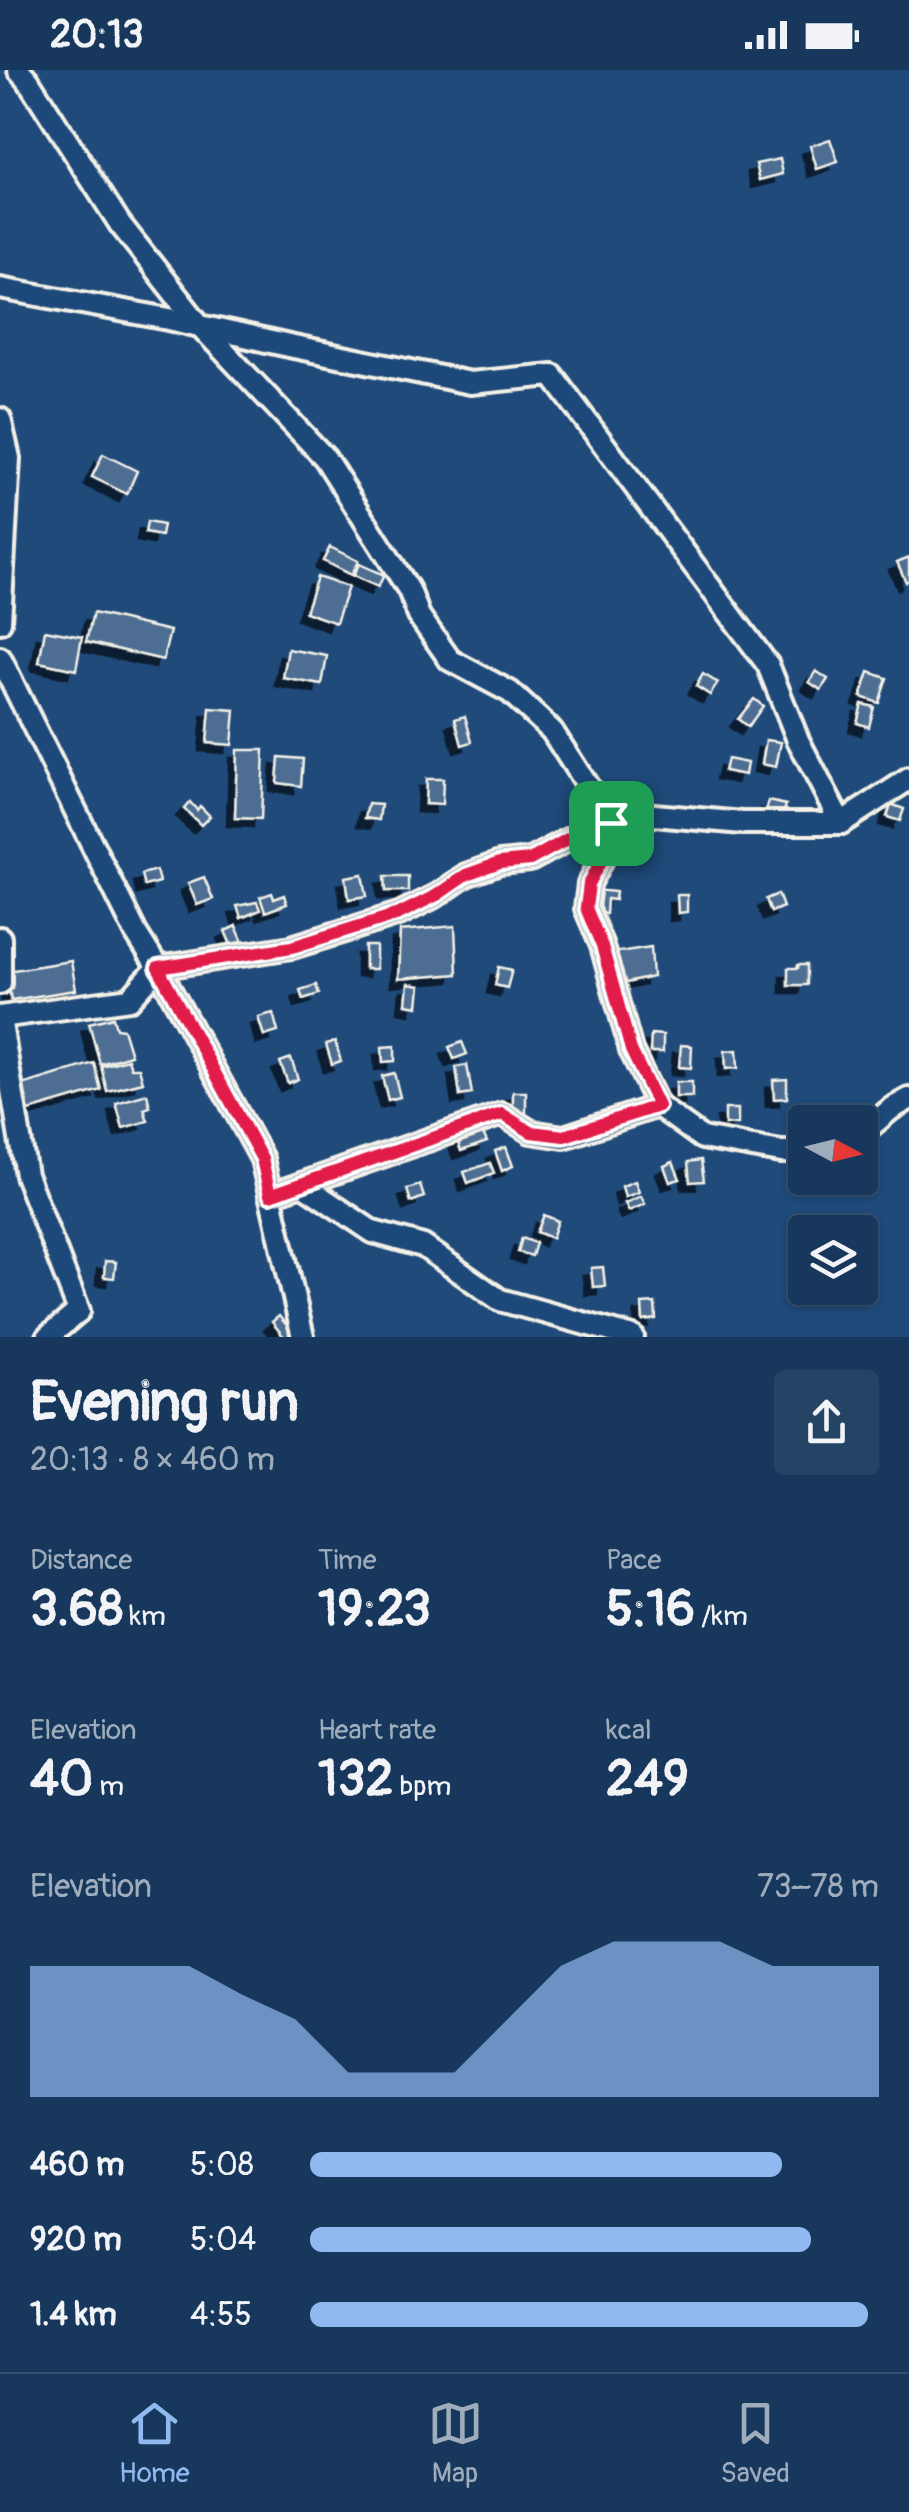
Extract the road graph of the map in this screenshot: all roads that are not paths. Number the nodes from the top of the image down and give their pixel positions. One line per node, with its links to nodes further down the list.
1 (18, 70): 3 (street)
2 (0, 288): 3 (street)
3 (201, 326): 8 (street); 9 (street)
4 (0, 419): 5 (street)
5 (0, 622)
6 (0, 658): 11 (street)
7 (909, 779): 9 (street)
8 (617, 821): 9 (street); 11 (street); 15 (street)
9 (841, 823)
10 (0, 938): 12 (street)
11 (158, 968): 13 (street); 19 (street)
12 (0, 983)
13 (0, 1018): 20 (street)
14 (909, 1099): 16 (street)
15 (658, 1106): 17 (street); 18 (street)
16 (878, 1120)
17 (788, 1152)
18 (302, 1184): 19 (street); 22 (street)
19 (270, 1195): 21 (street)
20 (48, 1337)
21 (303, 1337)
22 (633, 1337)

